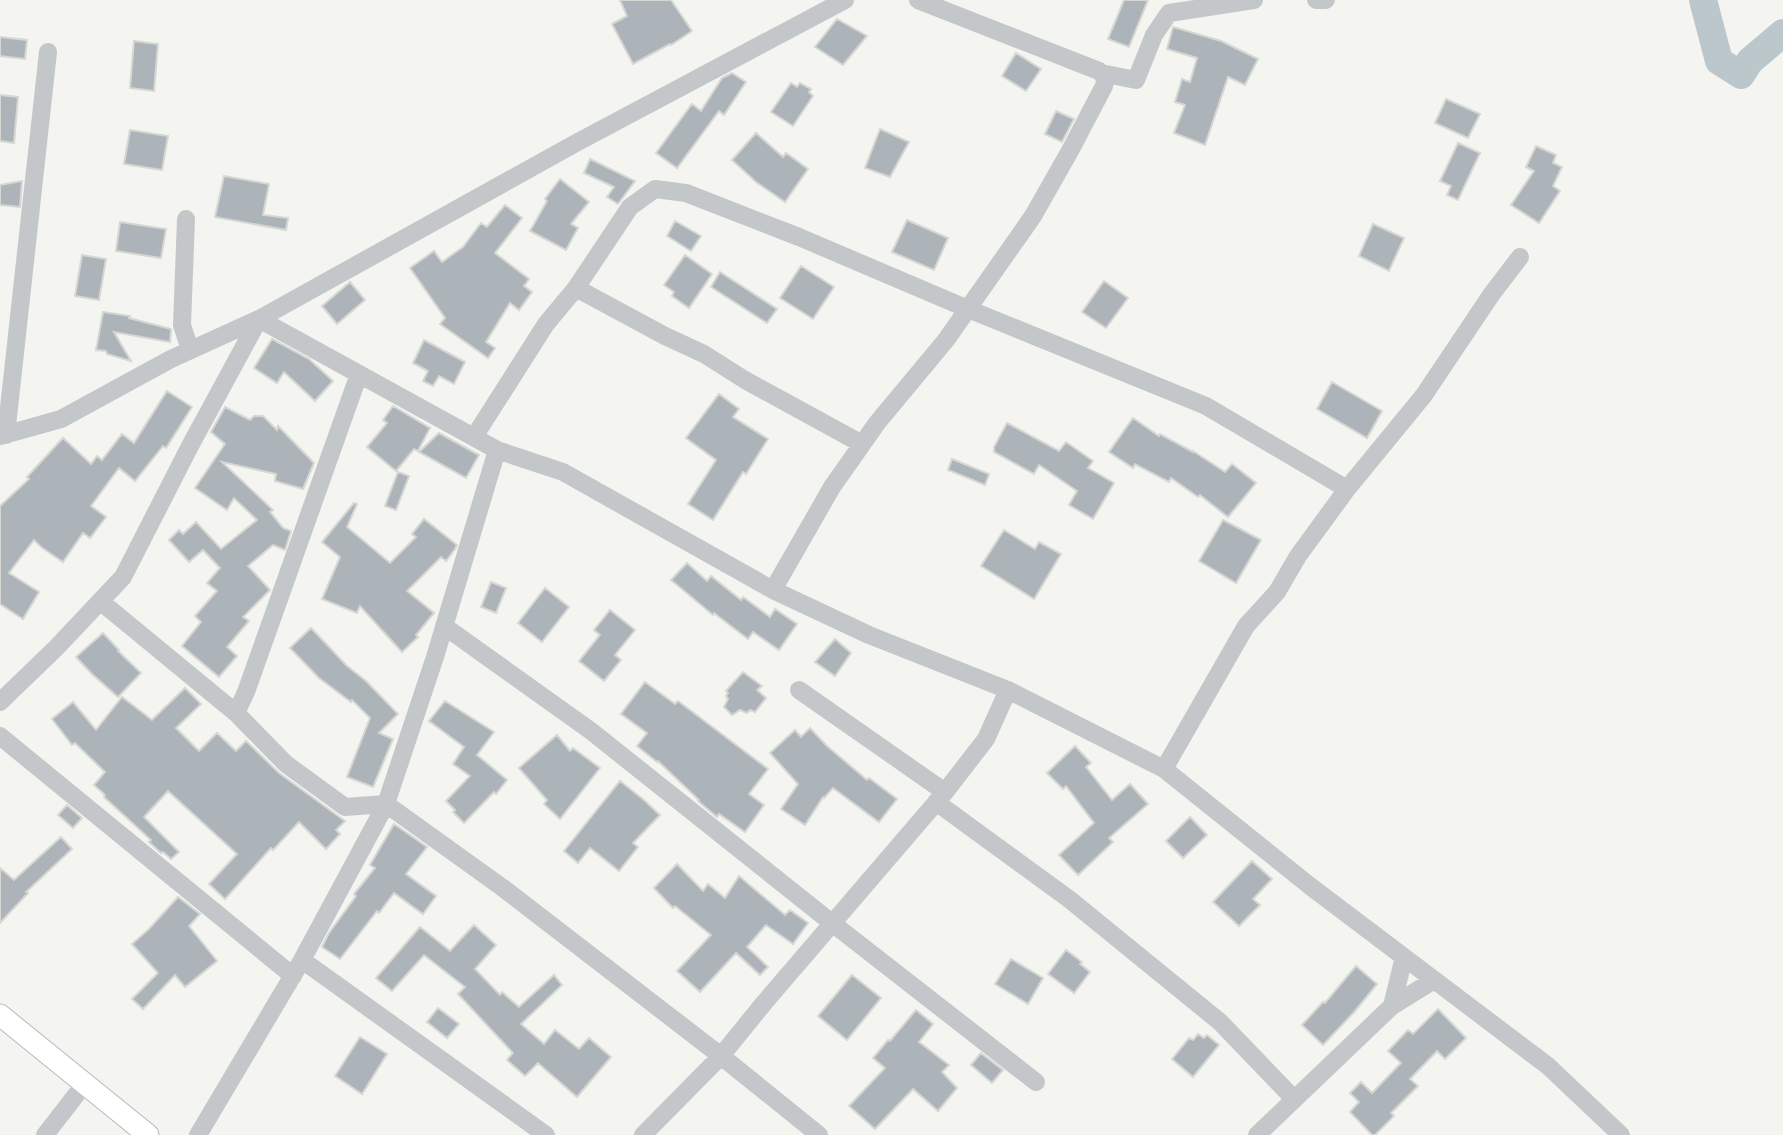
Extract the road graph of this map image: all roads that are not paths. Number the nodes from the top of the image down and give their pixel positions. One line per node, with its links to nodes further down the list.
1 (845, 0): 12 (street)
2 (918, 0): 7 (street)
3 (1254, 0): 7 (street)
4 (1316, 0): 5 (street)
5 (1326, 0)
6 (48, 52): 15 (street)
7 (1101, 73): 11 (street)
8 (187, 219): 13 (street)
9 (1520, 257): 19 (street)
10 (576, 288): 11 (street); 16 (street); 17 (street)
11 (968, 309): 17 (street); 19 (street)
12 (259, 319): 13 (street); 14 (street); 21 (street)
13 (190, 350): 15 (street)
14 (359, 374): 16 (street); 26 (street)
15 (3, 435)
16 (474, 437): 18 (street)
17 (862, 444): 20 (street)
18 (497, 450): 20 (street); 22 (street)
19 (1347, 489): 28 (street)
20 (774, 590): 24 (street)
21 (100, 601): 25 (street); 26 (street)
22 (444, 626): 30 (street); 31 (street)
23 (799, 690): 29 (street)
24 (1009, 690): 28 (street); 29 (street)
25 (0, 702)
26 (236, 713): 30 (street)
27 (0, 736): 34 (street)
28 (1164, 769): 32 (street)
29 (940, 797): 31 (street); 42 (street)
30 (386, 804): 33 (street); 39 (street)
31 (832, 923): 39 (street); 40 (street)
32 (1404, 957): 35 (street); 36 (street)
33 (302, 960): 34 (street); 47 (street)
34 (293, 976): 46 (street)
35 (1434, 980): 36 (street); 51 (street)
36 (1392, 1006): 42 (street)
37 (0, 1015): 45 (main road)
38 (0, 1033): 41 (main road)
39 (720, 1056): 48 (street); 49 (street)
40 (1036, 1082)
41 (76, 1095): 43 (street); 44 (main road)
42 (1294, 1099): 50 (street)
43 (45, 1135)
44 (125, 1135)
45 (148, 1135)
46 (198, 1135)
47 (546, 1135)
48 (643, 1135)
49 (819, 1135)
50 (1257, 1135)
51 (1621, 1135)

